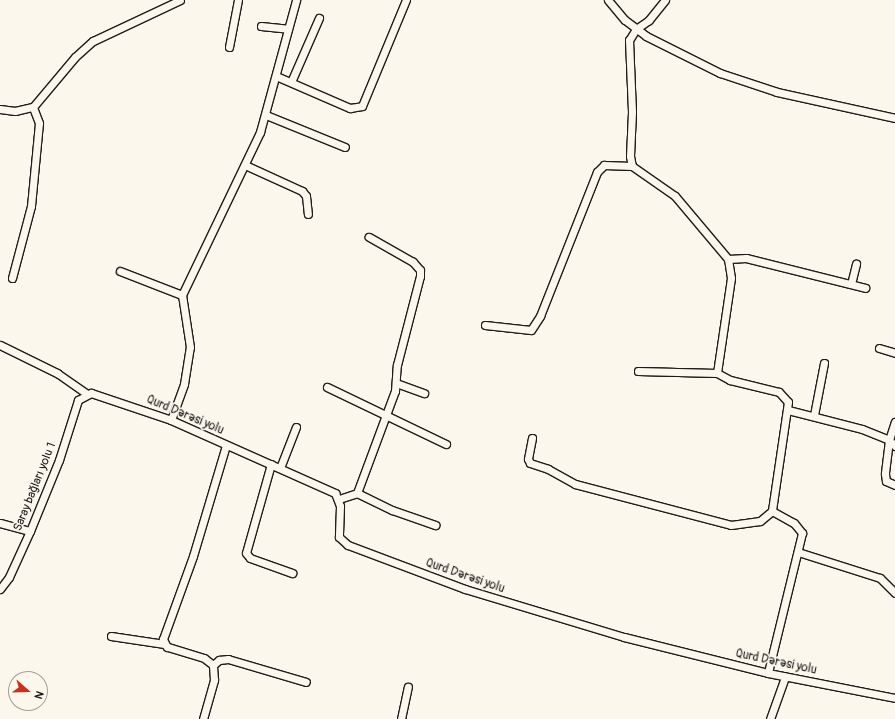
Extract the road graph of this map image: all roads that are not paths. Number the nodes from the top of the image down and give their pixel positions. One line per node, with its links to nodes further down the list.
1 (180, 0): 14 (street)
2 (238, 0): 11 (street)
3 (296, 0): 9 (street)
4 (406, 0): 13 (street)
5 (608, 0): 10 (street)
6 (665, 0): 10 (street)
7 (319, 18): 13 (street)
8 (261, 26): 9 (street)
9 (288, 29): 12 (street)
10 (636, 29): 17 (street); 20 (street)
11 (229, 47)
12 (276, 76): 13 (street); 16 (street)
13 (291, 82)
14 (33, 108): 15 (street); 26 (street)
15 (0, 110)
16 (266, 115): 18 (street); 19 (street)
17 (895, 118)
18 (345, 147)
19 (245, 165): 21 (street); 29 (street)
20 (632, 166): 23 (street); 30 (street)
21 (308, 214)
22 (369, 237): 37 (street)
23 (728, 259): 27 (street); 36 (street)
24 (856, 264): 27 (street)
25 (120, 271): 29 (street)
26 (12, 278)
27 (851, 284): 28 (street)
28 (865, 288)
29 (182, 295): 44 (street)
30 (485, 325)
31 (0, 345): 40 (street)
32 (879, 348): 33 (street)
33 (895, 353)
34 (824, 363): 42 (street)
35 (638, 371): 36 (street)
36 (717, 373): 41 (street)
37 (396, 383): 39 (street); 43 (street)
38 (327, 387): 43 (street)
39 (424, 392)
40 (87, 394): 44 (street, Qurd Dərəsi yolu); 60 (street, Saray bağları yolu 1)
41 (788, 410): 42 (street); 57 (street)
42 (814, 415): 48 (street)
43 (385, 416): 49 (street); 55 (street)
44 (171, 420): 50 (street, Qurd Dərəsi yolu)
45 (895, 422): 48 (street)
46 (296, 427): 53 (street)
47 (532, 438): 57 (street)
48 (889, 440): 51 (street); 54 (street)
49 (446, 444)
50 (226, 445): 52 (street, Qurd Dərəsi yolu); 66 (street)
51 (895, 446)
52 (271, 464): 53 (street, Qurd Dərəsi yolu); 62 (street)
53 (280, 468): 56 (street, Qurd Dərəsi yolu)
54 (895, 485)
55 (357, 493): 56 (street); 59 (street)
56 (339, 499): 68 (street, Qurd Dərəsi yolu)
57 (772, 511): 61 (street)
58 (0, 522): 60 (street)
59 (435, 525)
60 (30, 531): 63 (street, Saray bağları yolu 1)
61 (798, 552): 64 (street); 68 (street)
62 (292, 573)
63 (0, 589)
64 (895, 593)
65 (111, 636): 66 (street)
66 (164, 644): 67 (street)
67 (213, 665): 70 (street); 73 (street)
68 (768, 673): 69 (street, Qurd Dərəsi yolu)
69 (785, 677): 72 (street, Qurd Dərəsi yolu); 75 (street)
70 (306, 682)
71 (408, 687): 74 (street)
72 (895, 698)
73 (203, 719)
74 (401, 719)
75 (770, 719)

